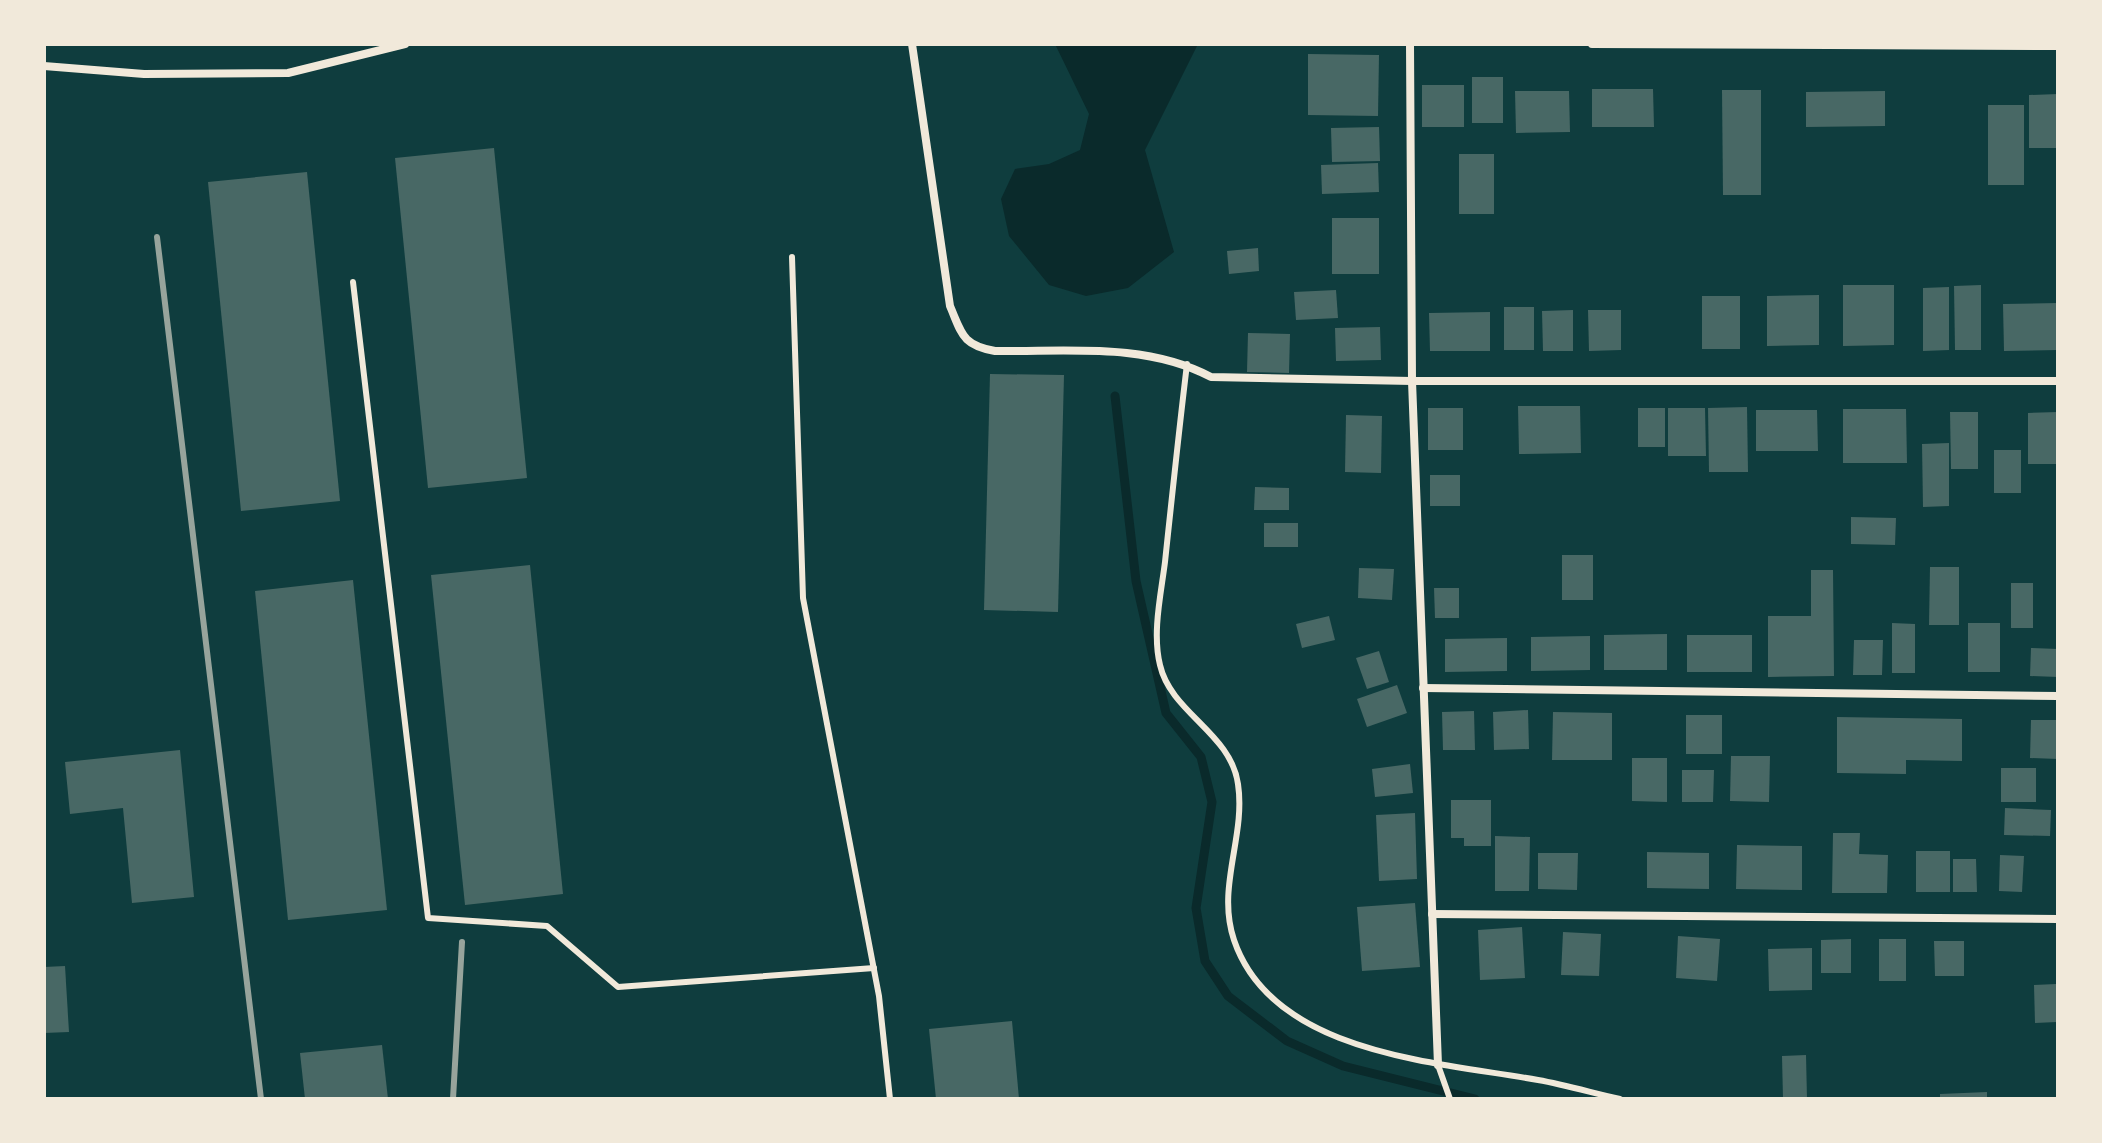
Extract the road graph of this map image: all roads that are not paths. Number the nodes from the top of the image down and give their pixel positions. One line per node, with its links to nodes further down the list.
1 (405, 44): 6 (street)
2 (912, 44): 9 (street)
3 (1410, 44): 10 (street)
4 (1592, 44): 5 (street)
5 (2058, 46)
6 (44, 66)
7 (792, 257): 16 (lane)
8 (353, 282): 16 (lane)
9 (1187, 364): 10 (street); 17 (lane)
10 (1412, 381): 11 (street); 12 (street)
11 (2058, 381)
12 (1423, 688): 13 (street); 14 (street)
13 (2058, 696)
14 (1432, 914): 15 (street); 17 (street)
15 (2058, 919)
16 (874, 968): 18 (lane)
17 (1438, 1065): 19 (lane); 20 (lane)
18 (890, 1099)
19 (1450, 1099)
20 (1620, 1099)

